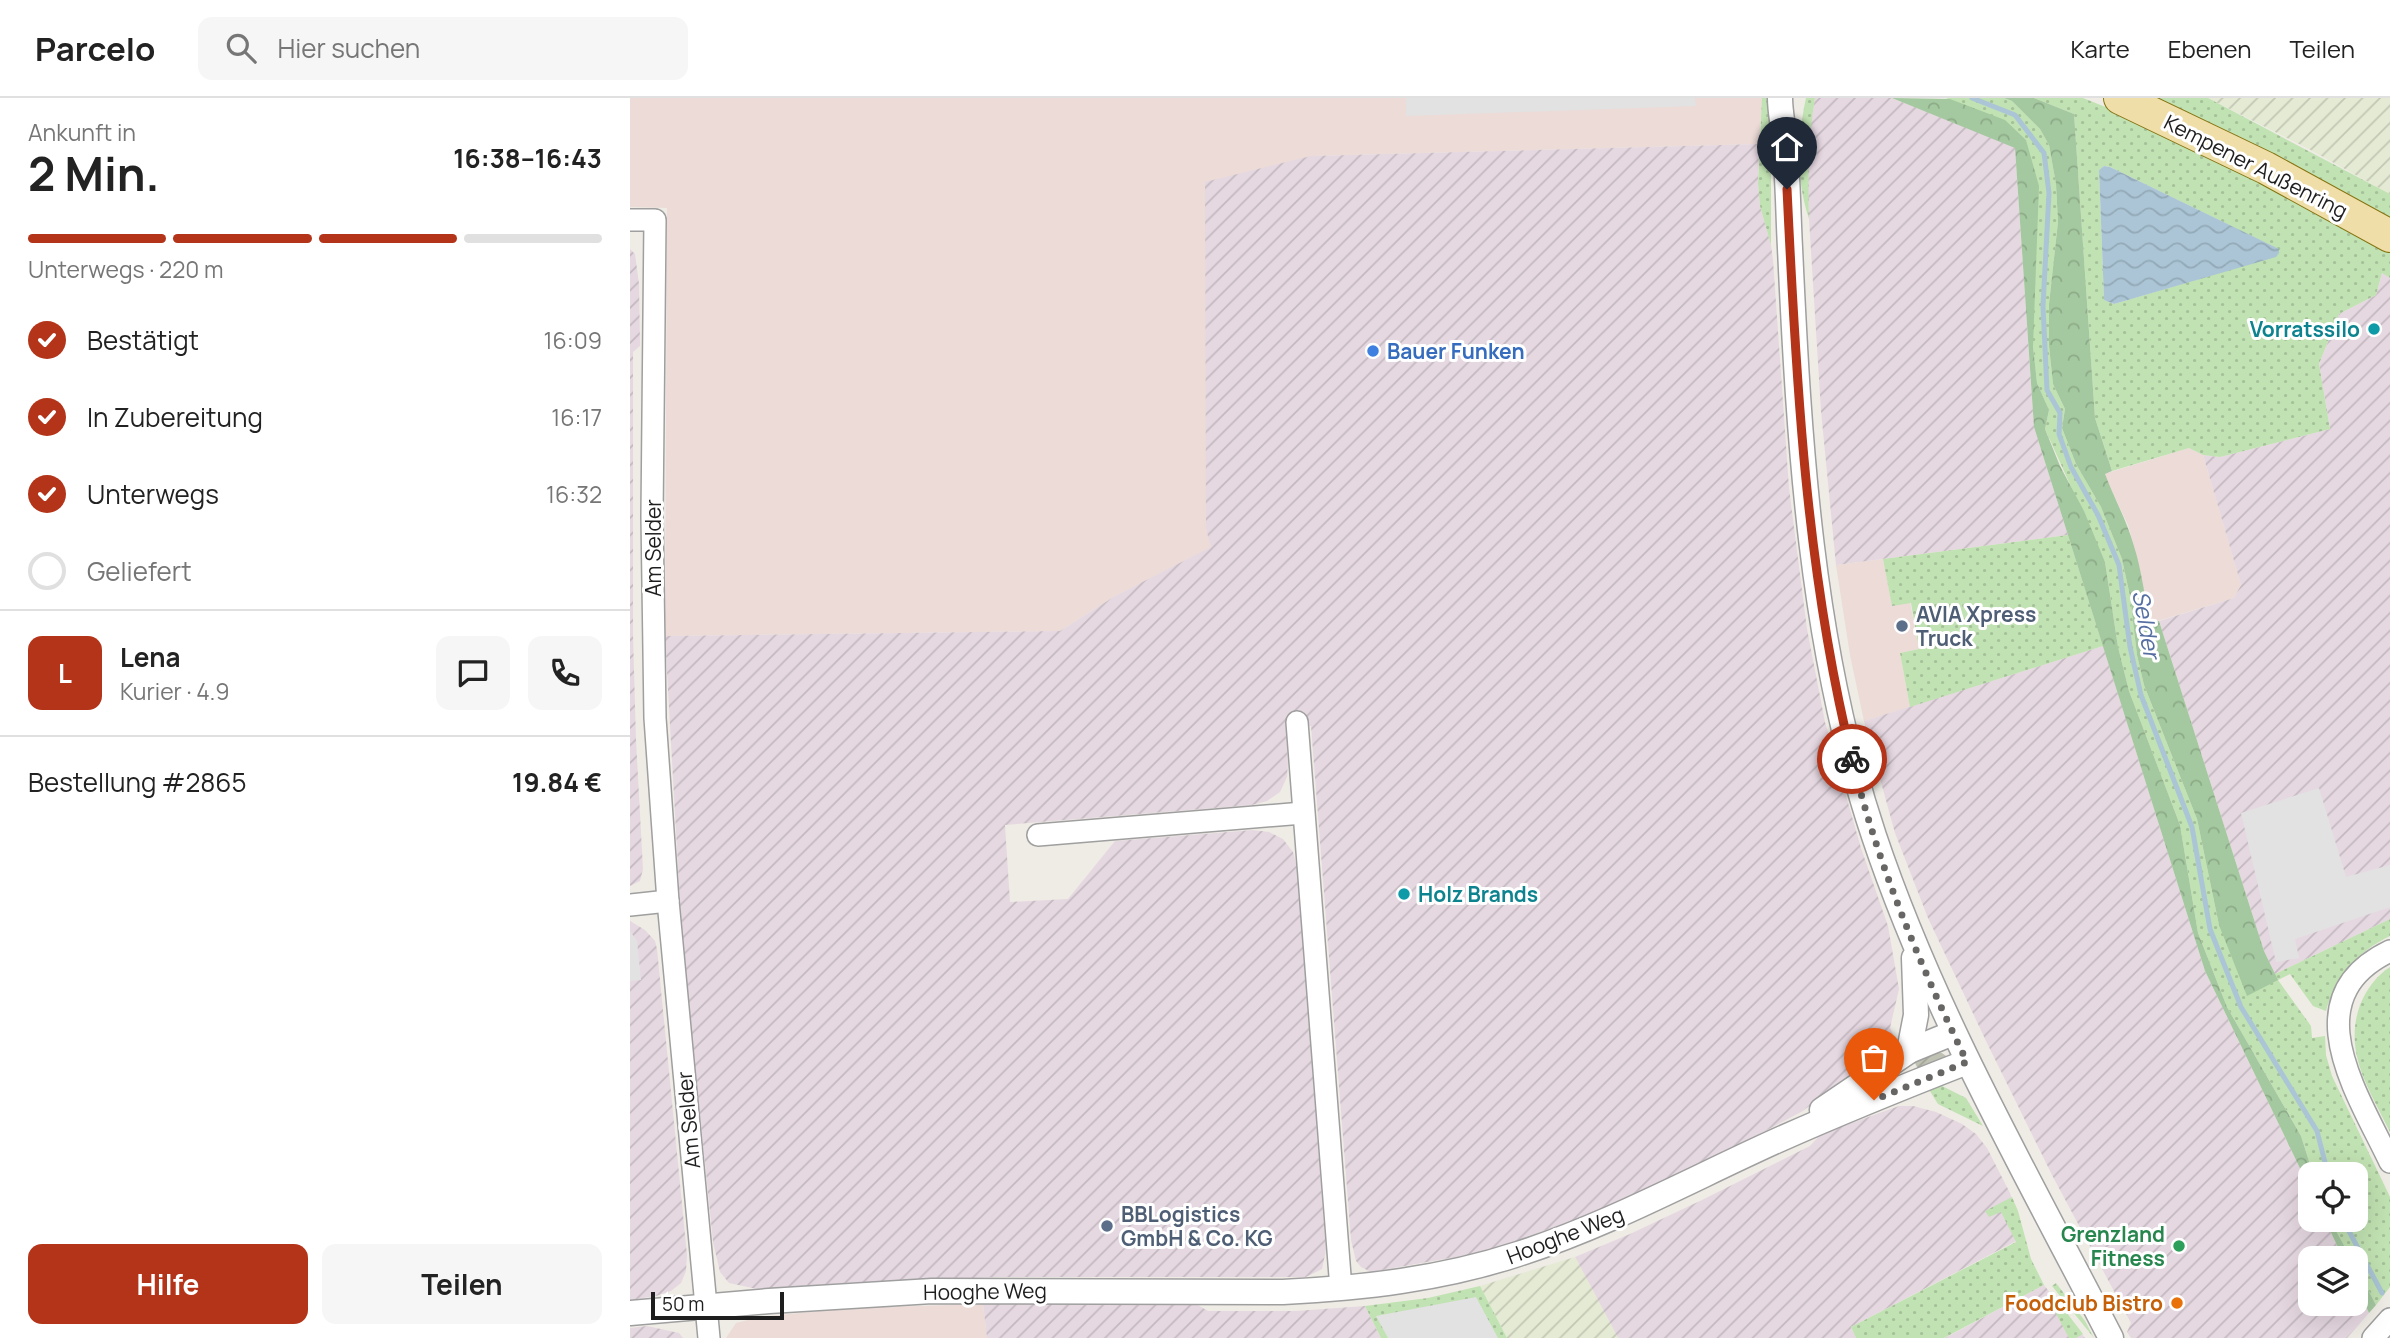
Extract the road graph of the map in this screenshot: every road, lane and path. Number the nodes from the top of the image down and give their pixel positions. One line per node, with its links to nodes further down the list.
1 (1780, 98): 4 (street)
2 (1794, 98): 4 (street)
3 (2119, 98): 6 (main road, Kempener Außenring)
4 (1784, 135): 12 (street)
5 (630, 220): 10 (street, Am Selder)
6 (2390, 236)
7 (1297, 722): 8 (street)
8 (1303, 813): 9 (street); 19 (street)
9 (1038, 835)
10 (668, 901): 11 (street); 20 (street, Am Selder)
11 (630, 905)
12 (1913, 940): 14 (street); 15 (street)
13 (2390, 951): 18 (street)
14 (1953, 1033): 15 (street, Hooghe Weg); 16 (street)
15 (1909, 1051): 17 (street, Hooghe Weg)
16 (1967, 1062): 17 (street, Hooghe Weg); 24 (street)
17 (1777, 1141): 19 (street, Hooghe Weg)
18 (2390, 1162)
19 (1341, 1289): 20 (street, Hooghe Weg)
20 (706, 1306): 21 (street, Hooghe Weg); 23 (street, Am Selder)
21 (630, 1313)
22 (2390, 1319): 25 (street)
23 (709, 1338)
24 (2111, 1338)
25 (2373, 1338)

